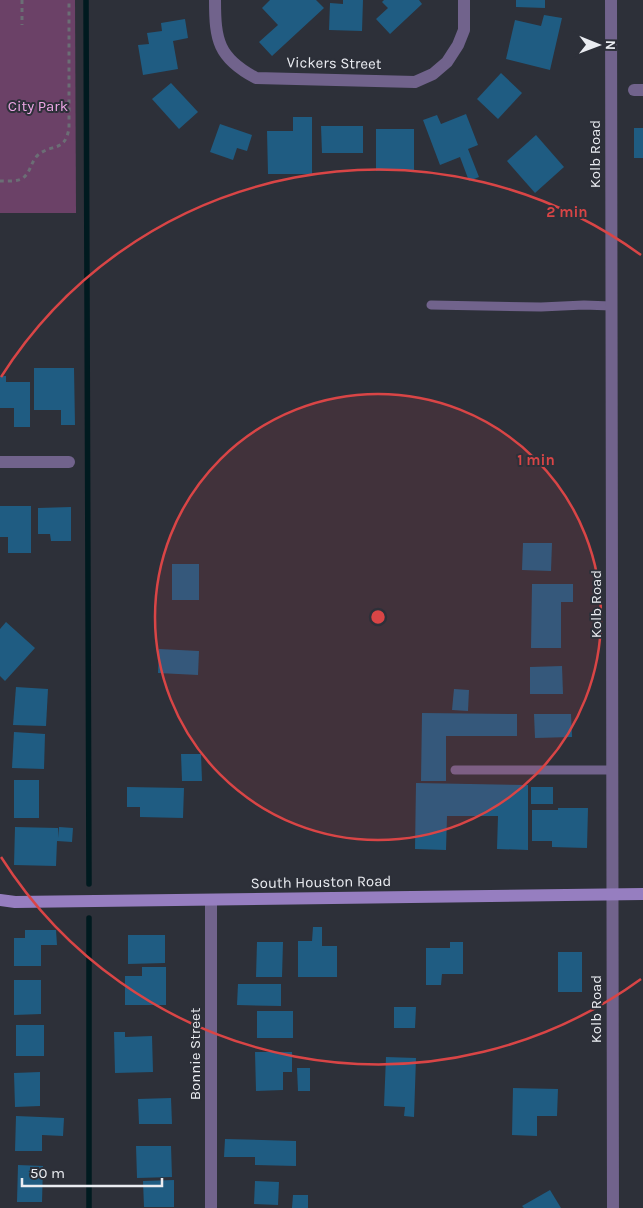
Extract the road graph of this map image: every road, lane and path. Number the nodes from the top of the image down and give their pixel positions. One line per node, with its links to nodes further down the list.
1 (22, 0): 6 (path)
2 (69, 0): 7 (path)
3 (215, 0): 4 (street, Vickers Street)
4 (464, 0)
5 (611, 0): 9 (street, Kolb Road)
6 (22, 25)
7 (0, 181)
8 (431, 305): 9 (lane)
9 (612, 306): 13 (street, Kolb Road)
10 (0, 462): 11 (street)
11 (69, 462)
12 (455, 770): 13 (lane)
13 (612, 770): 14 (street, Kolb Road)
14 (613, 894): 15 (street, South Houston Road); 17 (street, South Houston Road); 19 (street, Kolb Road)
15 (643, 894)
16 (0, 900): 17 (street, South Houston Road)
17 (211, 900): 18 (street, Bonnie Street)
18 (211, 1208)
19 (613, 1208)

